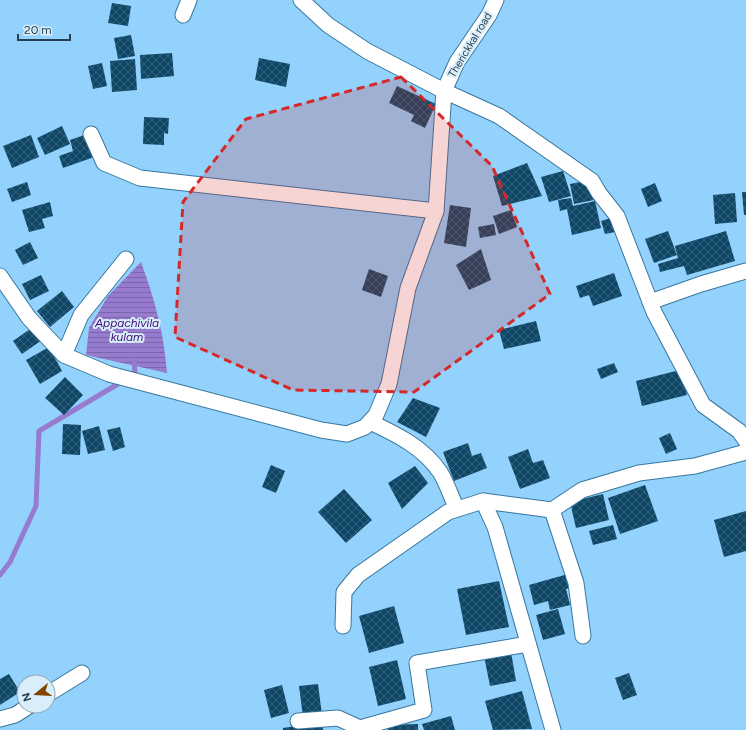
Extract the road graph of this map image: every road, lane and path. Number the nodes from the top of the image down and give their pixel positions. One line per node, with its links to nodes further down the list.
1 (189, 0): 4 (street)
2 (301, 0): 5 (street)
3 (496, 0): 5 (street, Therickkal road)
4 (183, 15)
5 (444, 91): 7 (street); 11 (street)
6 (91, 134): 7 (street)
7 (436, 211): 13 (street)
8 (126, 259): 12 (street)
9 (746, 271): 11 (street)
10 (0, 276): 12 (street)
11 (650, 302): 14 (street)
12 (64, 355): 13 (street)
13 (370, 422): 17 (street)
14 (746, 440)
15 (746, 452): 18 (street)
16 (483, 501): 17 (street); 18 (street); 21 (street)
17 (457, 509): 19 (street)
18 (552, 510): 20 (street)
19 (343, 626)
20 (583, 636)
21 (528, 644): 26 (street); 27 (street)
22 (82, 673): 23 (street)
23 (56, 689)
24 (17, 714): 25 (street)
25 (0, 719)
26 (298, 721)
27 (553, 730)

